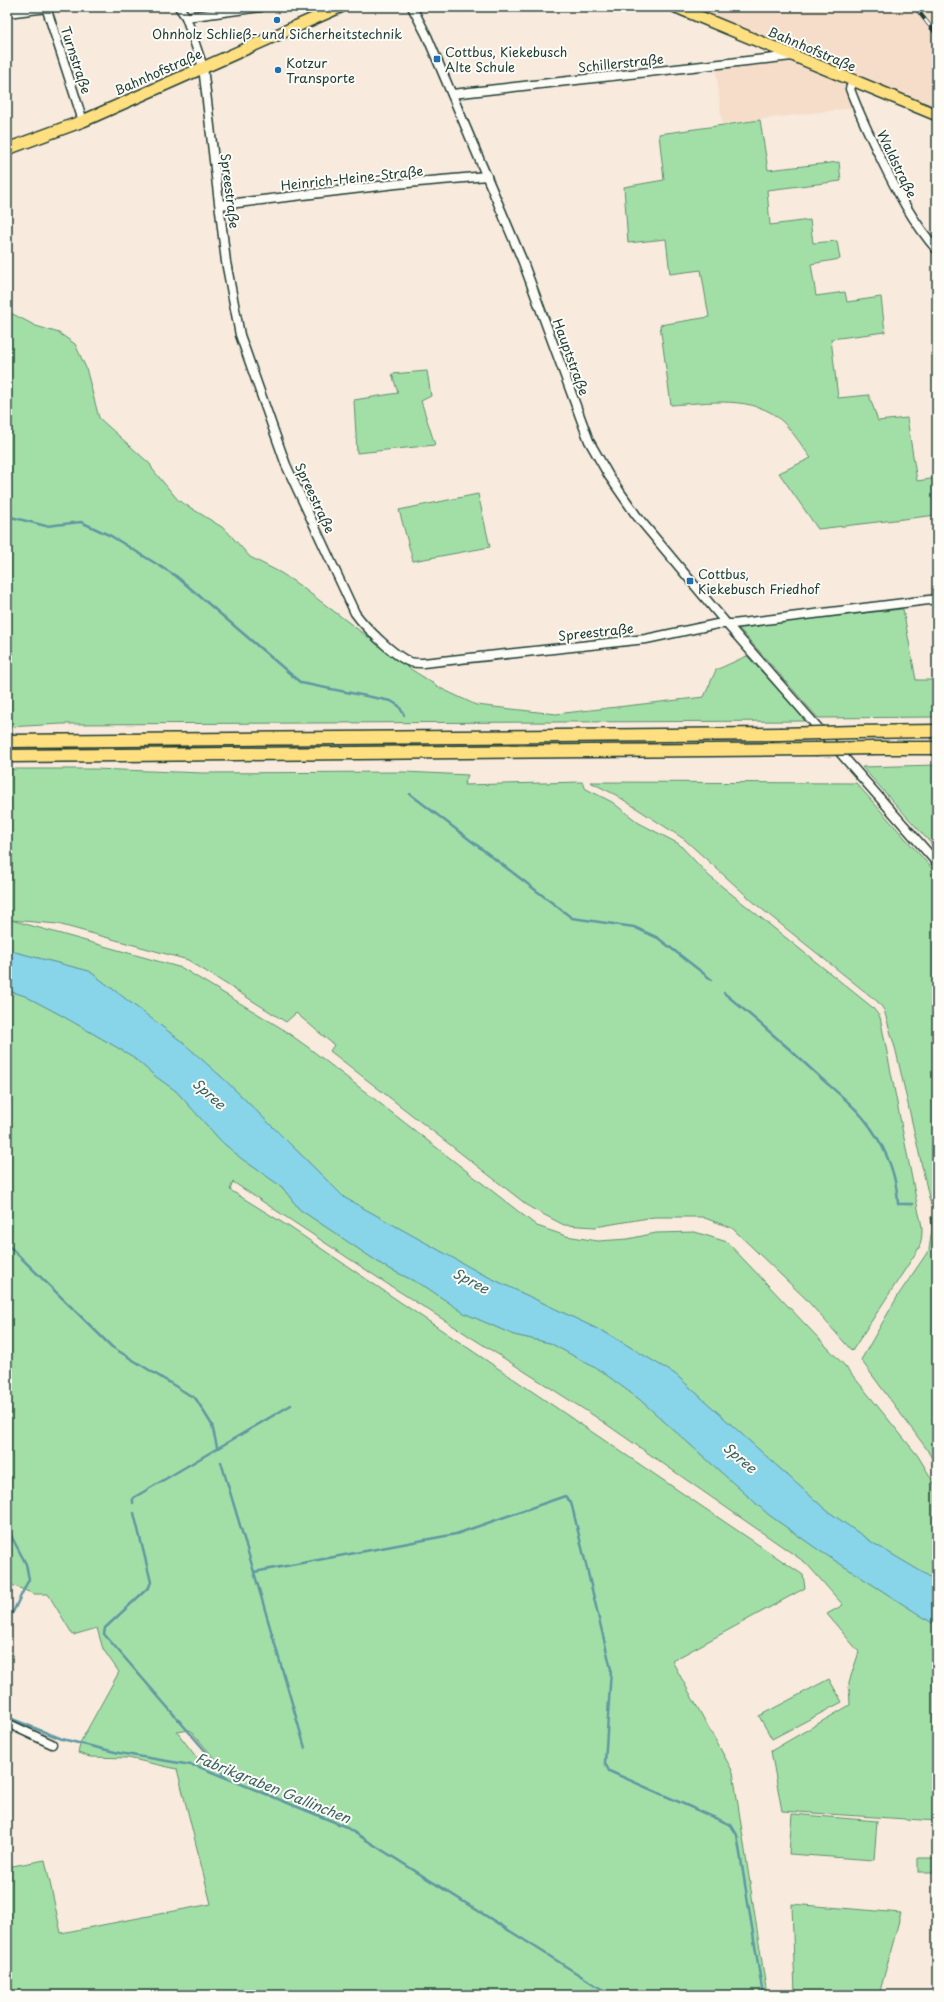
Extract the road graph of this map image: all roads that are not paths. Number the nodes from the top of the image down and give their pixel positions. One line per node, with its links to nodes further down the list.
1 (46, 7): 7 (street); 14 (street, Turnstraße)
2 (179, 7): 8 (street, Spreestraße)
3 (261, 7): 8 (street)
4 (340, 7): 10 (main road, Bahnhofstraße)
5 (412, 7): 12 (street, Hauptstraße)
6 (676, 7): 9 (main road, Bahnhofstraße)
7 (7, 13)
8 (186, 17): 10 (street, Spreestraße)
9 (792, 56): 11 (main road, Bahnhofstraße); 12 (street, Schillerstraße)
10 (203, 67): 14 (main road, Bahnhofstraße); 17 (street, Spreestraße)
11 (853, 81): 13 (main road, Bahnhofstraße); 18 (street, Waldstraße)
12 (452, 94): 16 (street, Hauptstraße)
13 (937, 115)
14 (83, 121): 15 (main road, Bahnhofstraße)
15 (7, 149)
16 (487, 176): 17 (street, Heinrich-Heine-Straße); 20 (street, Hauptstraße)
17 (220, 205): 20 (street, Spreestraße)
18 (937, 250)
19 (937, 599): 20 (street, Spreestraße)
20 (726, 624): 25 (street, Hauptstraße)
21 (937, 731): 22 (highway, bridge)
22 (7, 741)
23 (937, 748): 24 (highway, bridge)
24 (7, 756)
25 (937, 863)
26 (7, 1723): 27 (street)
27 (52, 1744)

